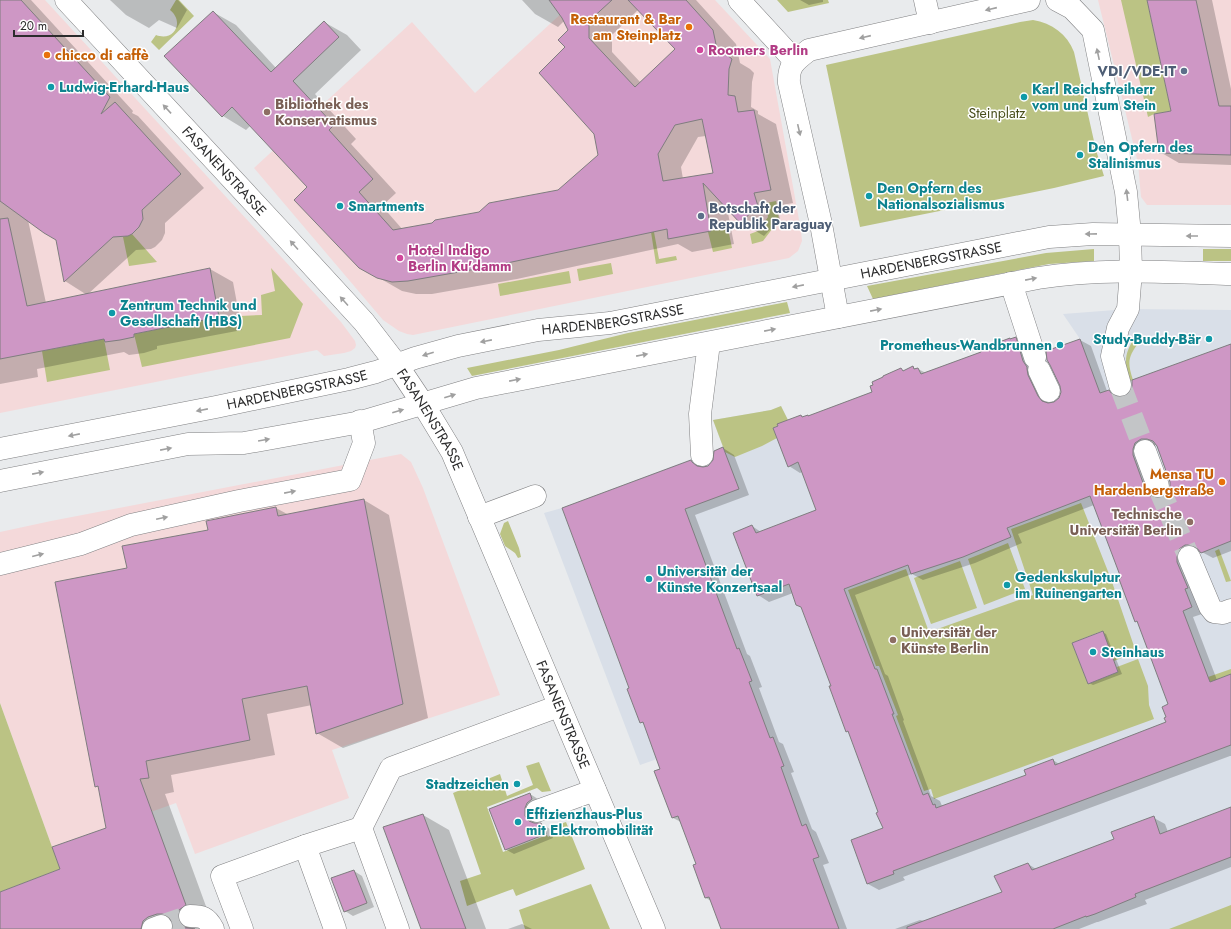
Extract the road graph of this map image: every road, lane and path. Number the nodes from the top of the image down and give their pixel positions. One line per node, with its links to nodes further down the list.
1 (66, 0): 16 (main road, FASANENSTRASSE, one-way to 1)
2 (739, 0): 7 (main road)
3 (925, 0): 6 (main road)
4 (1029, 0): 6 (main road, one-way to 6)
5 (1057, 0): 8 (main road, one-way to 5)
6 (930, 22): 7 (main road, one-way to 7)
7 (795, 61): 12 (main road, one-way to 12)
8 (1130, 234): 9 (main road, HARDENBERGSTRASSE, one-way to 8); 10 (main road); 12 (main road, HARDENBERGSTRASSE, one-way to 12)
9 (1231, 236)
10 (1131, 271): 11 (main road); 13 (main road, one-way to 10); 17 (main road)
11 (1231, 274)
12 (831, 279): 14 (main road); 16 (main road, HARDENBERGSTRASSE, one-way to 16)
13 (1011, 283): 14 (main road, one-way to 13); 18 (main road)
14 (838, 317): 15 (main road, one-way to 14)
15 (709, 342): 19 (main road, one-way to 15); 23 (main road)
16 (397, 365): 19 (main road, FASANENSTRASSE); 21 (main road, HARDENBERGSTRASSE, one-way to 21)
17 (1120, 385)
18 (1049, 391)
19 (423, 404): 20 (main road, one-way to 19); 27 (main road, FASANENSTRASSE)
20 (360, 422): 24 (main road, one-way to 20); 29 (main road, one-way to 20)
21 (0, 449)
22 (1145, 451): 25 (main road)
23 (702, 456)
24 (0, 481)
25 (1158, 486)
26 (535, 496): 27 (main road)
27 (479, 517): 31 (main road, FASANENSTRASSE)
28 (1189, 557): 30 (main road)
29 (0, 564)
30 (1231, 610)
31 (560, 706): 32 (main road, FASANENSTRASSE); 34 (main road)
32 (595, 790): 33 (main road); 41 (main road, FASANENSTRASSE)
33 (537, 811)
34 (361, 828): 35 (main road); 40 (main road)
35 (305, 846): 38 (main road); 39 (main road)
36 (190, 916): 37 (main road)
37 (213, 929)
38 (242, 929)
39 (335, 929)
40 (398, 929)
41 (654, 929)

